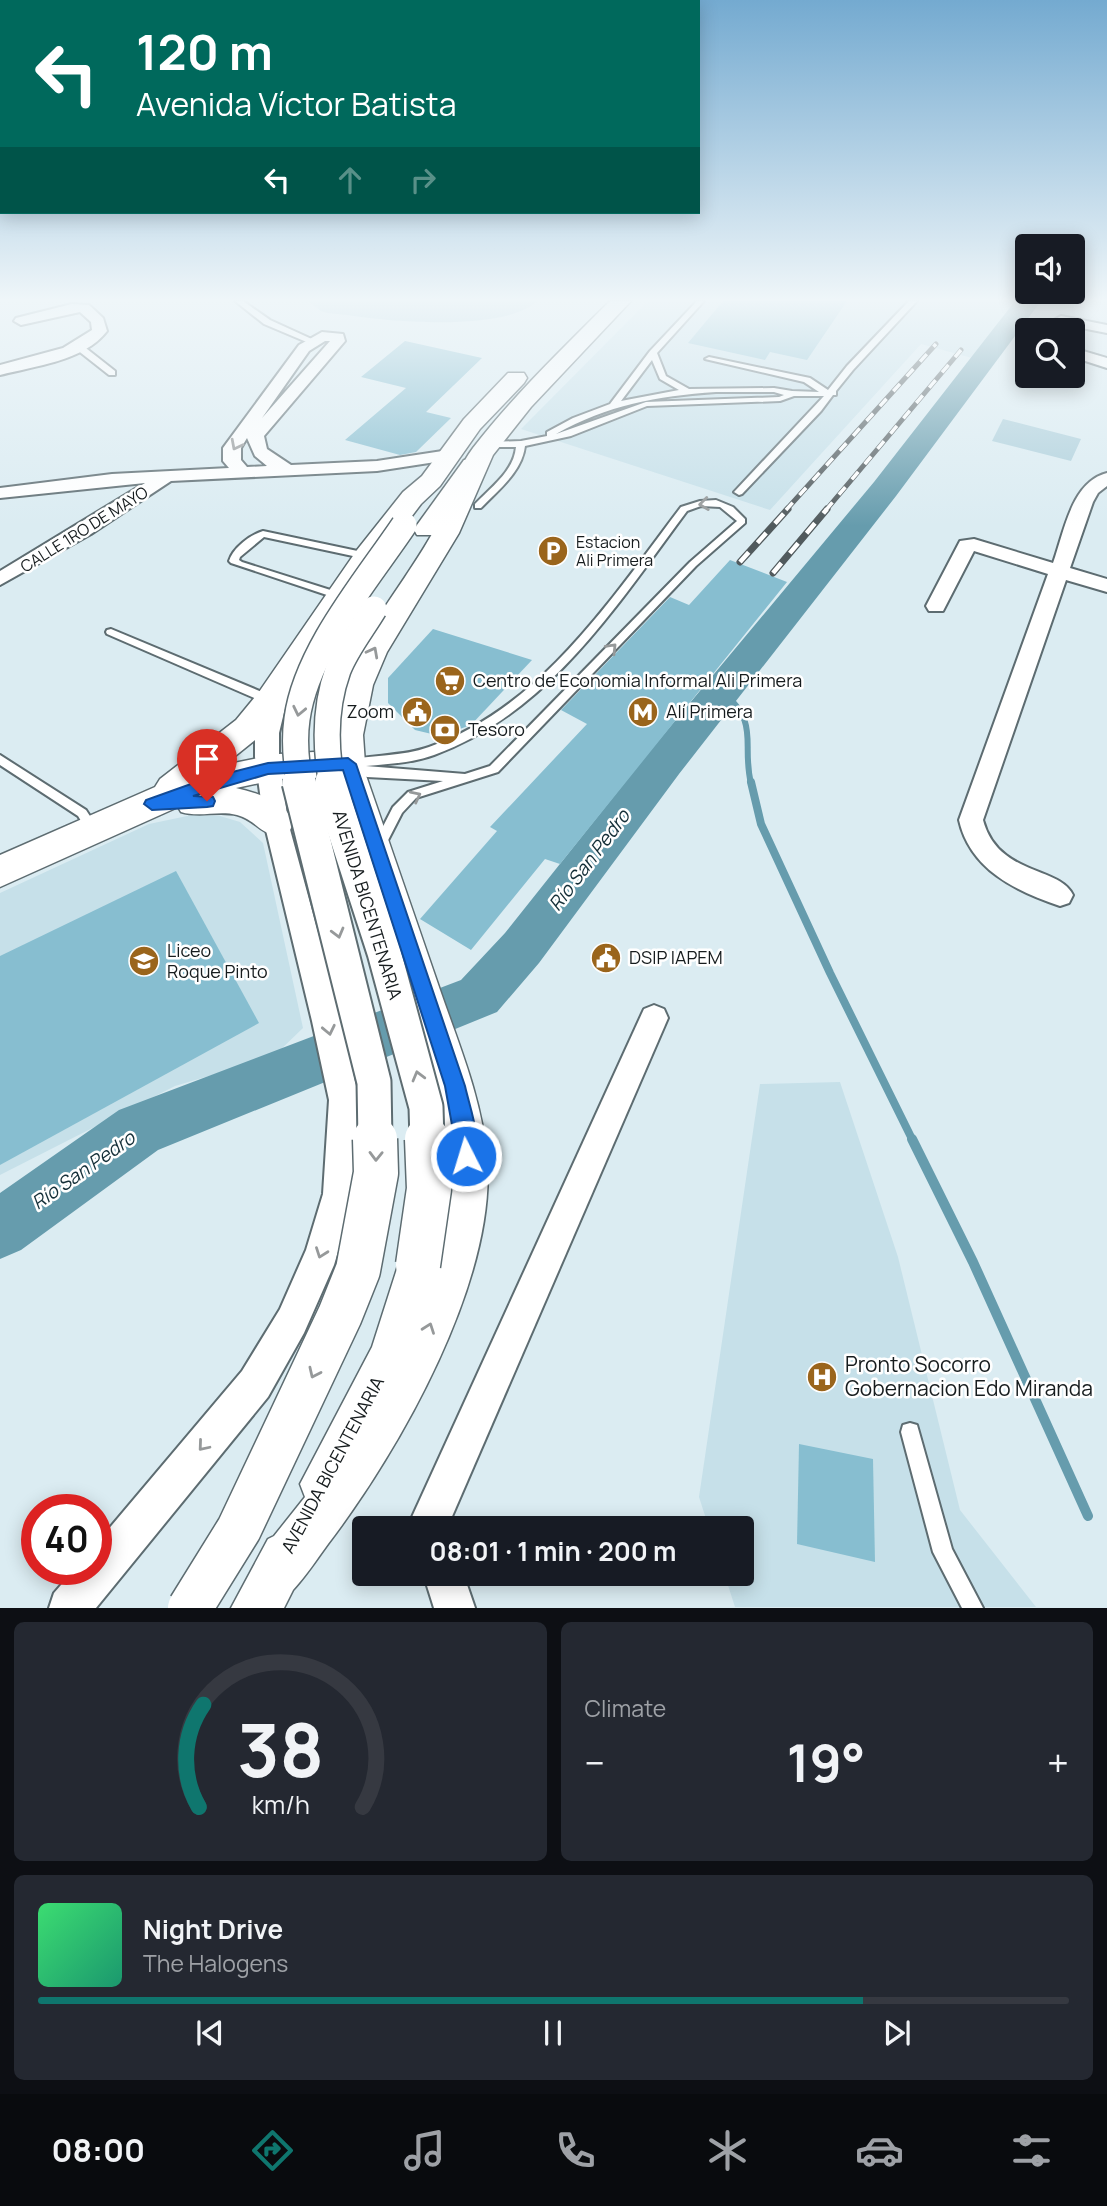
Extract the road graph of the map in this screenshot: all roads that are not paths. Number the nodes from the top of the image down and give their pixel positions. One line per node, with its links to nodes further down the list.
1 (284, 376): 20 (street, one-way to 20)
2 (305, 376): 19 (street)
3 (519, 376): 17 (main road, AVENIDA BICENTENARIA)
4 (548, 376): 16 (main road, AVENIDA BICENTENARIA)
5 (636, 376): 13 (lane)
6 (663, 376): 9 (lane)
7 (789, 376): 10 (lane)
8 (844, 376): 10 (lane)
9 (685, 391): 11 (lane); 12 (lane); 13 (lane)
10 (830, 393): 11 (lane); 24 (lane)
11 (793, 394): 12 (lane)
12 (696, 401): 14 (lane)
13 (614, 404): 14 (lane)
14 (543, 438): 15 (lane)
15 (521, 444): 16 (lane); 26 (lane)
16 (485, 449): 27 (street, AVENIDA BICENTENARIA); 37 (main road, one-way to 16)
17 (449, 455): 18 (street); 23 (main road, AVENIDA BICENTENARIA)
18 (377, 466): 19 (street); 23 (street)
19 (288, 470): 20 (street)
20 (241, 471): 21 (street)
21 (167, 477): 25 (street); 30 (street, CALLE 1RO DE MAYO)
22 (1107, 478): 29 (street)
23 (429, 483): 27 (street, AVENIDA BICENTENARIA); 28 (main road)
24 (739, 492)
25 (0, 493)
26 (478, 506)
27 (414, 527): 50 (street, AVENIDA BICENTENARIA, one-way to 27, bridge); 52 (street, AVENIDA BICENTENARIA, one-way to 52, bridge)
28 (367, 556): 32 (main road); 32 (lane)
29 (1059, 570): 31 (street); 33 (street); 45 (street)
30 (0, 579)
31 (1107, 586)
32 (340, 596): 35 (main road)
33 (936, 606)
34 (111, 632): 35 (lane)
35 (275, 693): 38 (street); 40 (main road)
36 (0, 759): 42 (lane)
37 (348, 764): 38 (main road); 39 (lane); 39 (lane, one-way to 37); 43 (street)
38 (268, 768): 40 (main road); 41 (street)
39 (471, 778): 43 (lane, one-way to 39)
40 (152, 804): 41 (main road); 42 (main road)
41 (276, 822): 51 (street, one-way to 51)
42 (93, 830): 44 (main road)
43 (378, 849): 50 (street, one-way to 43)
44 (0, 872)
45 (1060, 895)
46 (654, 1018): 48 (street)
47 (910, 1432): 54 (lane)
48 (433, 1516)
49 (448, 1586): 53 (street)
50 (266, 1590)
51 (69, 1608)
52 (190, 1608)
53 (456, 1608)
54 (973, 1608)

